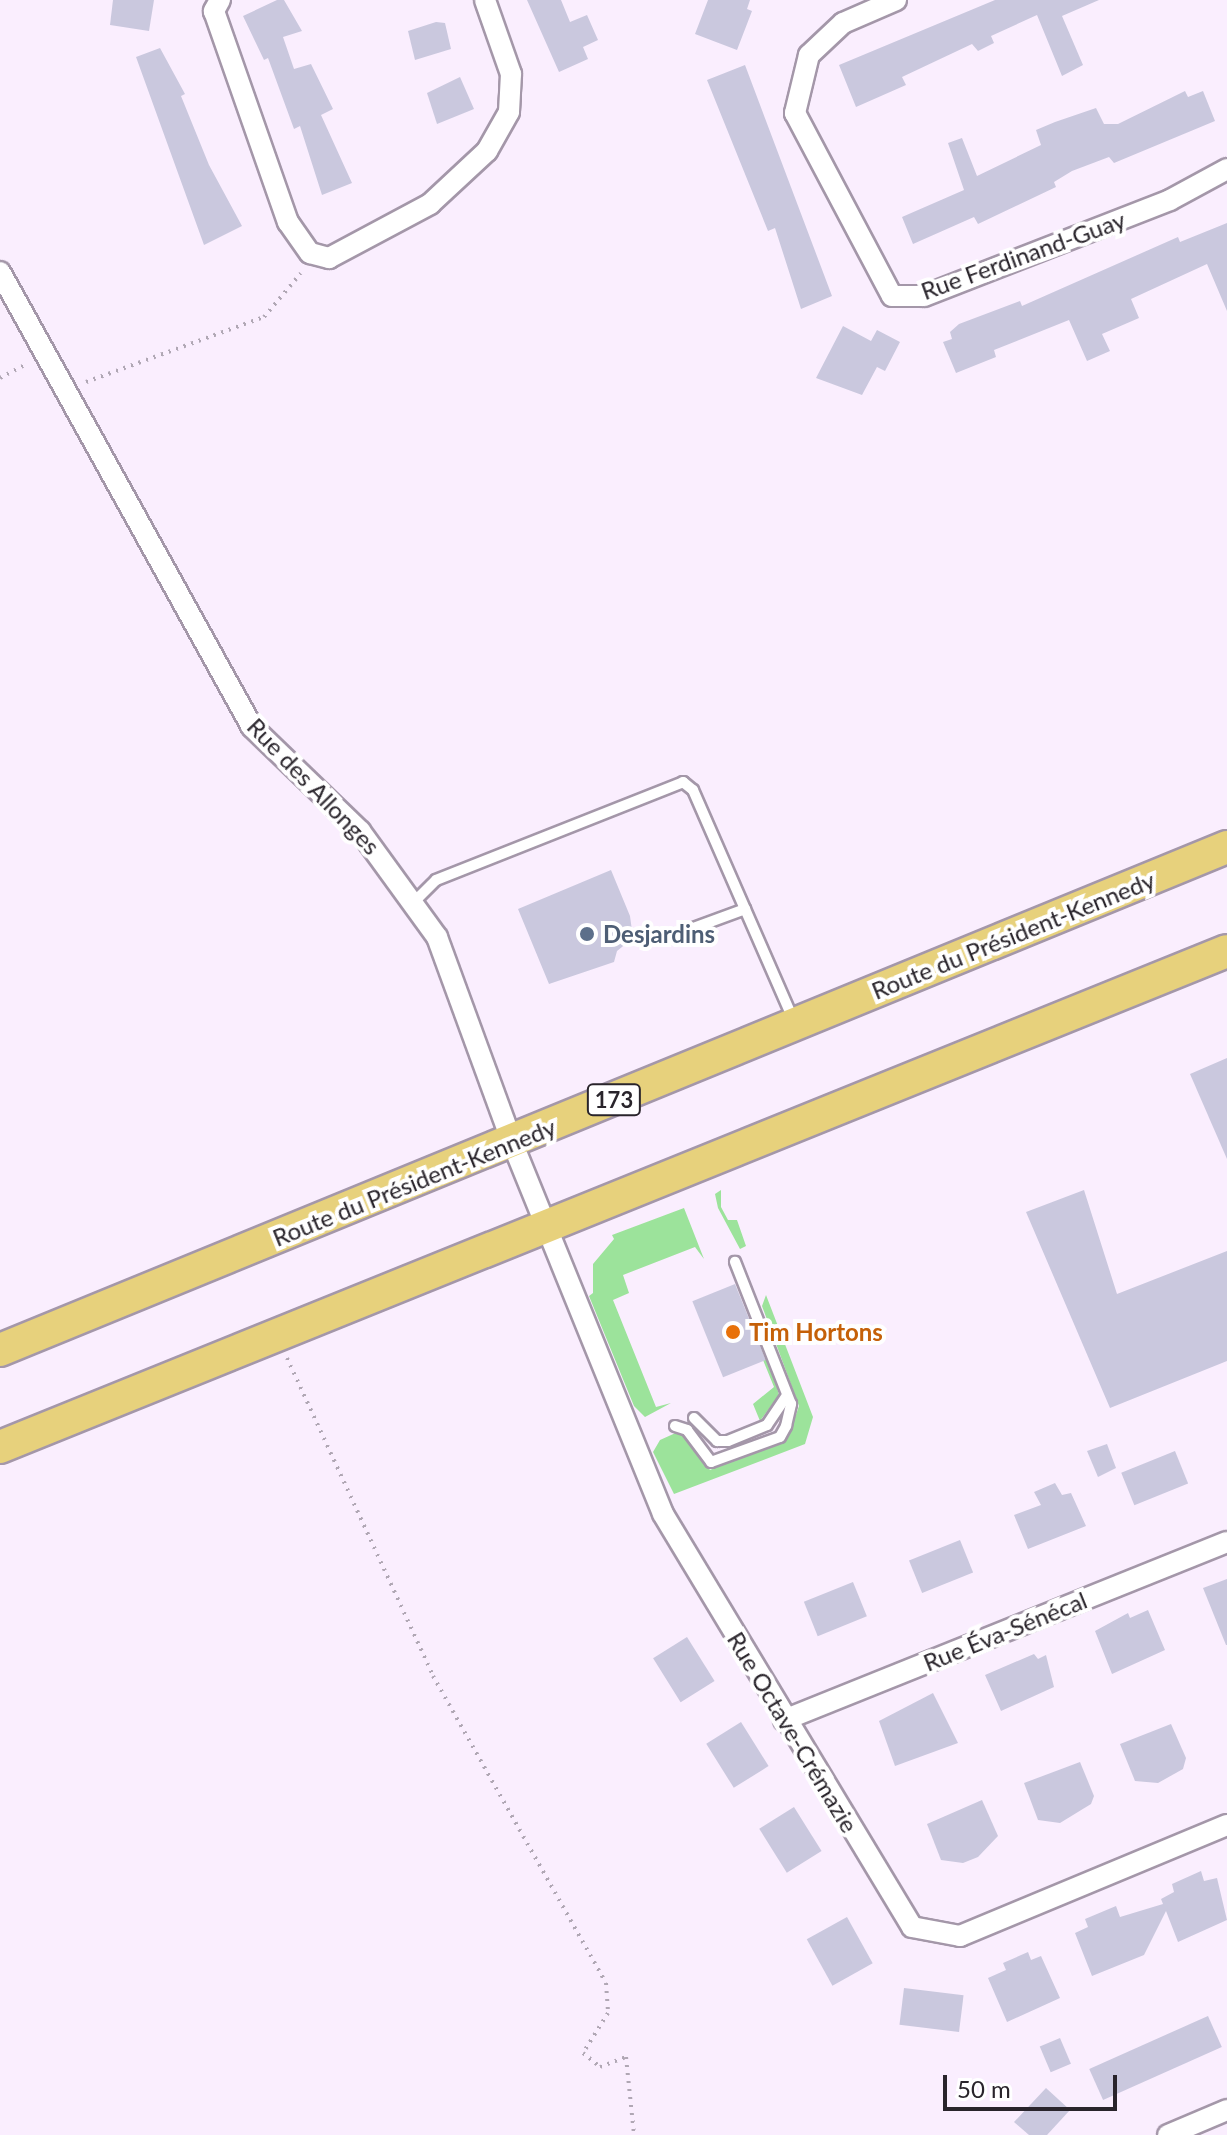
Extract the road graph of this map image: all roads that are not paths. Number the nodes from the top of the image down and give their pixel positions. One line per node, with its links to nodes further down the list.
1 (220, 0): 2 (street)
2 (485, 0)
3 (896, 0): 4 (street, Rue Ferdinand-Guay)
4 (1227, 169)
5 (0, 272): 7 (street, Rue des Allonges)
6 (1227, 847): 11 (main road, Route du Président-Kennedy / 173)
7 (416, 900): 8 (lane); 12 (street, Rue des Allonges)
8 (745, 909): 9 (lane); 11 (lane)
9 (688, 930)
10 (1227, 951): 13 (main road)
11 (795, 1025): 12 (main road, Route du Président-Kennedy / 173)
12 (512, 1142): 13 (street, Rue Octave-Crémazie); 15 (main road, Route du Président-Kennedy / 173)
13 (546, 1225): 19 (main road); 21 (street, Rue Octave-Crémazie)
14 (735, 1262): 16 (lane)
15 (0, 1350)
16 (787, 1395): 17 (lane); 18 (lane)
17 (694, 1418)
18 (675, 1426)
19 (0, 1447)
20 (1227, 1542): 21 (street, Rue Éva-Sénécal)
21 (784, 1720): 22 (street, Rue Octave-Crémazie)
22 (1227, 1825)
23 (1227, 2110): 24 (street)
24 (1168, 2135)

